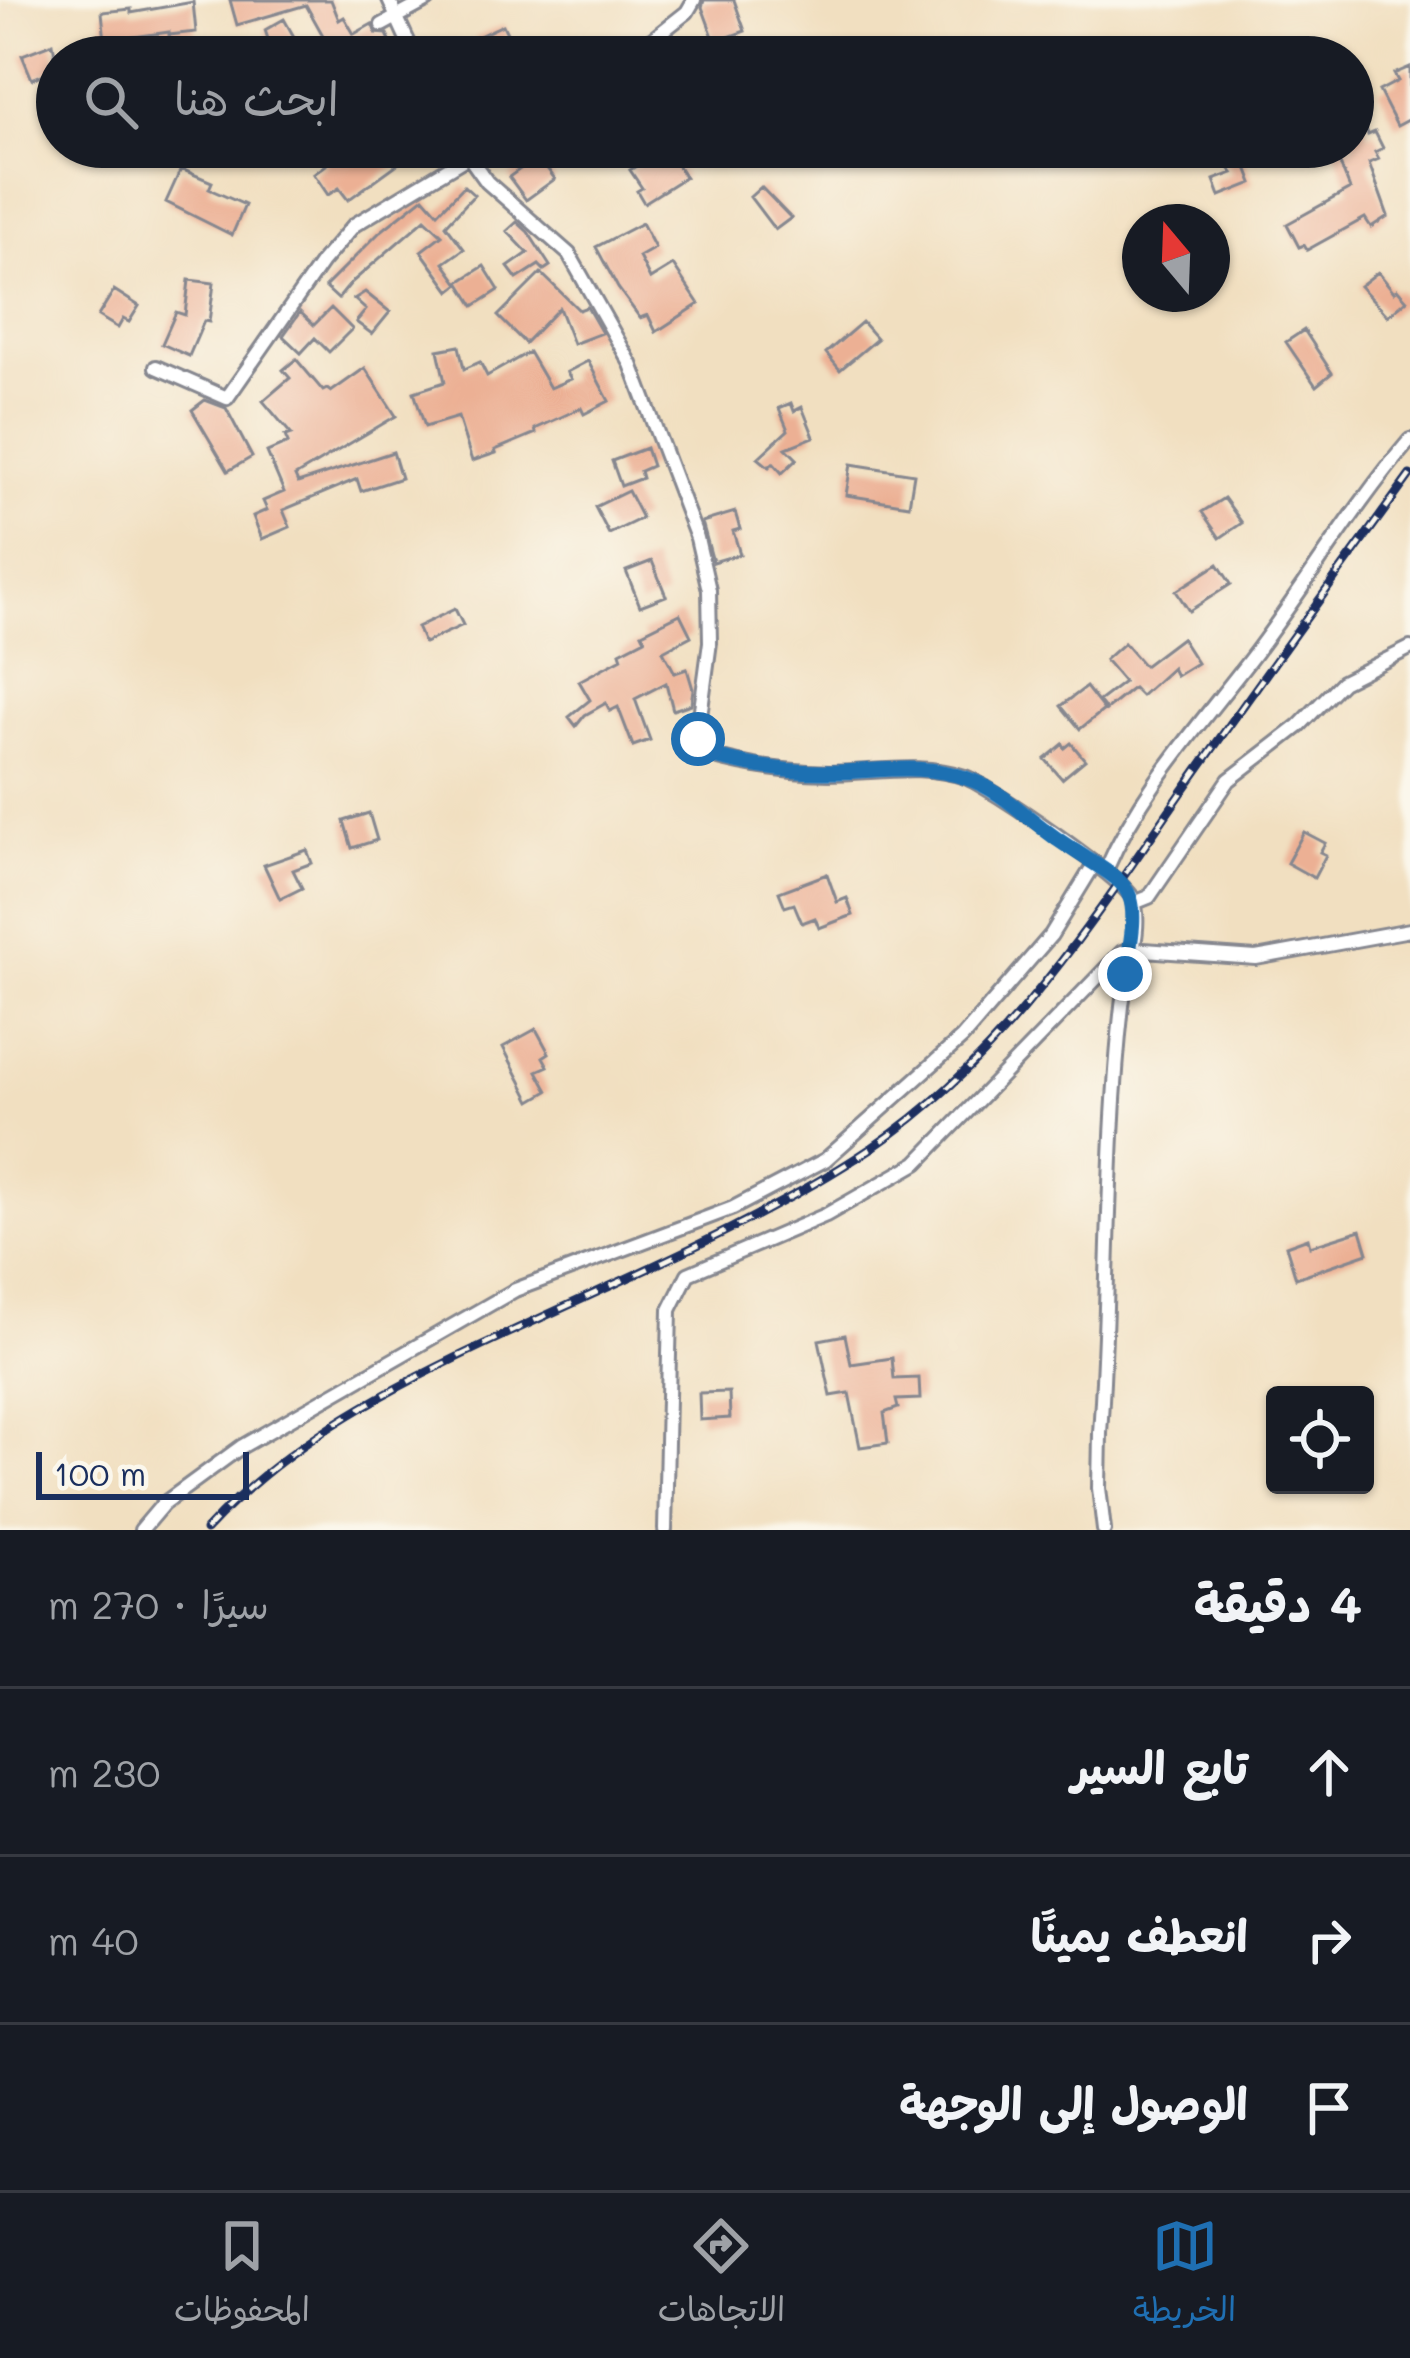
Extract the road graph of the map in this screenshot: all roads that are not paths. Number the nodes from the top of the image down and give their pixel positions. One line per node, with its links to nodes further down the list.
1 (389, 0): 4 (street)
2 (428, 0): 4 (street)
3 (694, 0): 7 (street)
4 (397, 17): 5 (street); 6 (street)
5 (382, 25)
6 (406, 36)
7 (657, 36)
8 (440, 168): 10 (street)
9 (477, 168): 13 (street)
10 (156, 367)
11 (1410, 440): 13 (street)
12 (1410, 648): 14 (street)
13 (1101, 866): 14 (street); 17 (street)
14 (1134, 903): 16 (street)
15 (1410, 930): 16 (street)
16 (1130, 949): 18 (street); 19 (street)
17 (141, 1530)
18 (665, 1530)
19 (1104, 1530)

